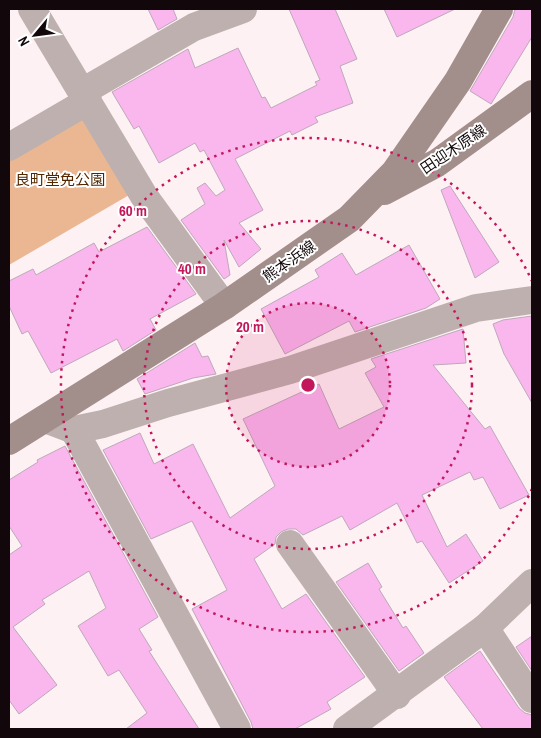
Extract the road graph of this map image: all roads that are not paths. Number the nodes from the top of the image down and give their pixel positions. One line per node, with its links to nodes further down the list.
1 (32, 9): 5 (street)
2 (242, 9): 5 (street)
3 (499, 9): 7 (main road, 熊本浜線)
4 (532, 94): 7 (main road, 田迎木原線)
5 (85, 96): 6 (street); 9 (street)
6 (9, 147)
7 (370, 198): 9 (main road, 熊本浜線)
8 (532, 300): 11 (street)
9 (224, 306): 10 (main road, 熊本浜線)
10 (45, 419): 11 (street); 12 (main road, 熊本浜線)
11 (74, 430): 18 (street)
12 (9, 441)
13 (290, 544): 16 (street)
14 (532, 583): 15 (street)
15 (485, 628): 16 (street); 17 (street)
16 (397, 695): 19 (street)
17 (532, 699)
18 (238, 729)
19 (347, 729)

